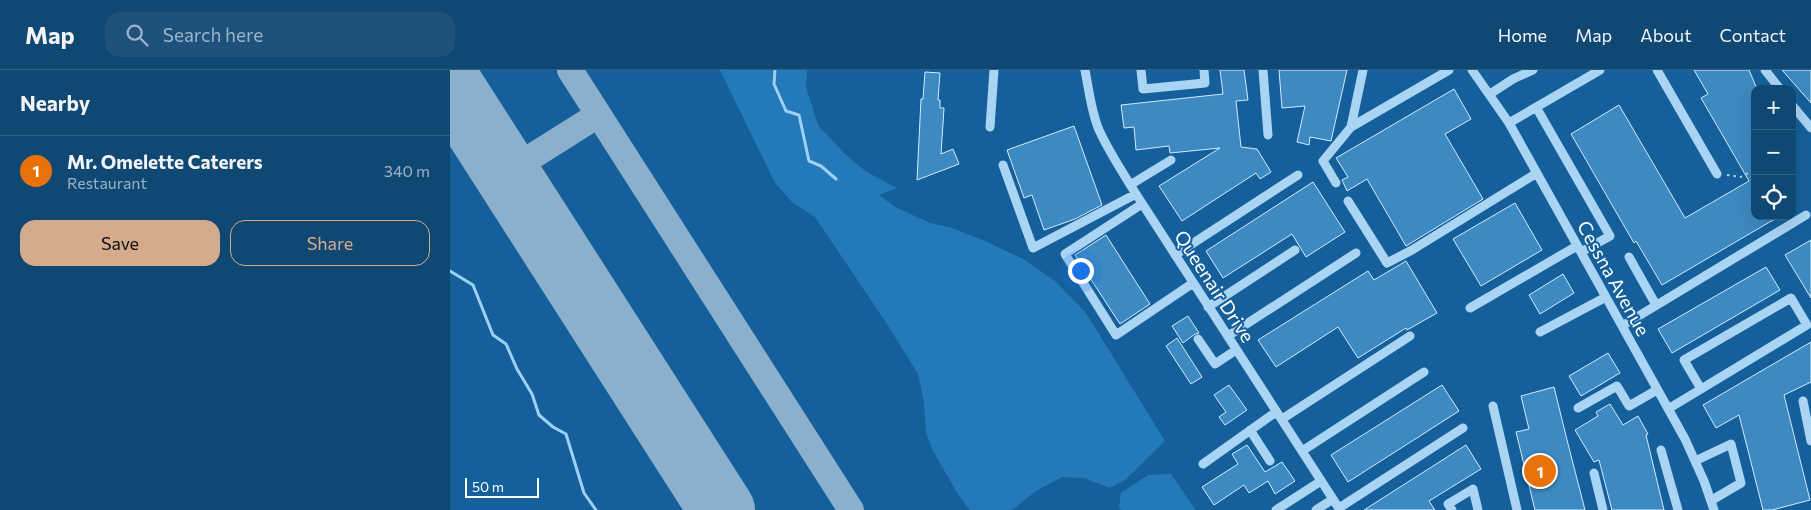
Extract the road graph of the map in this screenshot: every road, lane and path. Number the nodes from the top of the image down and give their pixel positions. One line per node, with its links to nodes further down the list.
1 (994, 70): 18 (street)
2 (1085, 70): 29 (street, Queenair Drive)
3 (1141, 70): 4 (street)
4 (1204, 70)
5 (1263, 70): 21 (street)
6 (1363, 70): 19 (street)
7 (1450, 70): 19 (street)
8 (1472, 70): 14 (street, Cessna Avenue)
9 (1532, 70): 14 (street)
10 (1600, 70): 15 (street)
11 (1657, 70): 26 (street)
12 (1765, 70): 13 (street)
13 (1777, 85)
14 (1490, 94): 17 (street, Cessna Avenue)
15 (1536, 107): 17 (street); 34 (street)
16 (1796, 110): 20 (street)
17 (1509, 123): 25 (street, Cessna Avenue)
18 (990, 127)
19 (1351, 127): 28 (street)
20 (1811, 128)
21 (1268, 135)
22 (1171, 160): 29 (street)
23 (1003, 165): 30 (street)
24 (1751, 171): 26 (path)
25 (1537, 173): 31 (street); 34 (street, Cessna Avenue)
26 (1717, 174)
27 (1298, 175): 37 (street)
28 (1336, 183)
29 (1130, 185): 30 (street, Queenair Drive)
30 (1136, 194): 32 (street, Queenair Drive)
31 (1348, 201)
32 (1142, 204): 37 (street, Queenair Drive); 39 (street)
33 (1806, 215): 41 (street)
34 (1579, 249): 40 (street, Cessna Avenue); 43 (street)
35 (1295, 250): 42 (street)
36 (1356, 253): 46 (street)
37 (1175, 256): 39 (street, Queenair Drive)
38 (1629, 257): 41 (street)
39 (1193, 283): 42 (street, Queenair Drive)
40 (1606, 297): 44 (street, Cessna Avenue); 45 (street)
41 (1656, 305): 44 (street)
42 (1208, 307): 46 (street, Queenair Drive)
43 (1470, 308)
44 (1622, 326): 51 (street, Cessna Avenue)
45 (1540, 332)
46 (1228, 336): 49 (street, Queenair Drive)
47 (1410, 336): 57 (street)
48 (1198, 339): 49 (street)
49 (1236, 350): 57 (street, Queenair Drive)
50 (1424, 372): 62 (street)
51 (1658, 390): 55 (street); 56 (street, Cessna Avenue)
52 (1700, 390): 52 (street); 56 (street)
53 (1803, 401): 60 (street)
54 (1493, 406): 75 (street)
55 (1578, 408)
56 (1668, 409): 64 (street, Cessna Avenue)
57 (1279, 416): 59 (street); 62 (street, Queenair Drive)
58 (1463, 428): 70 (street)
59 (1250, 430): 63 (street); 65 (street)
60 (1811, 441)
61 (1661, 450): 77 (street)
62 (1302, 451): 67 (street, Queenair Drive)
63 (1270, 461)
64 (1695, 461): 69 (street, Cessna Avenue); 69 (street)
65 (1203, 464)
66 (1594, 473): 76 (street)
67 (1321, 481): 68 (street, Queenair Drive); 71 (street)
68 (1332, 499): 70 (street, Queenair Drive); 72 (street)
69 (1712, 500): 78 (street, Cessna Avenue)
70 (1339, 509)
71 (1276, 510)
72 (1316, 510)
73 (1452, 510): 74 (street)
74 (1478, 510)
75 (1517, 510)
76 (1603, 510)
77 (1678, 510)
78 (1714, 510)

